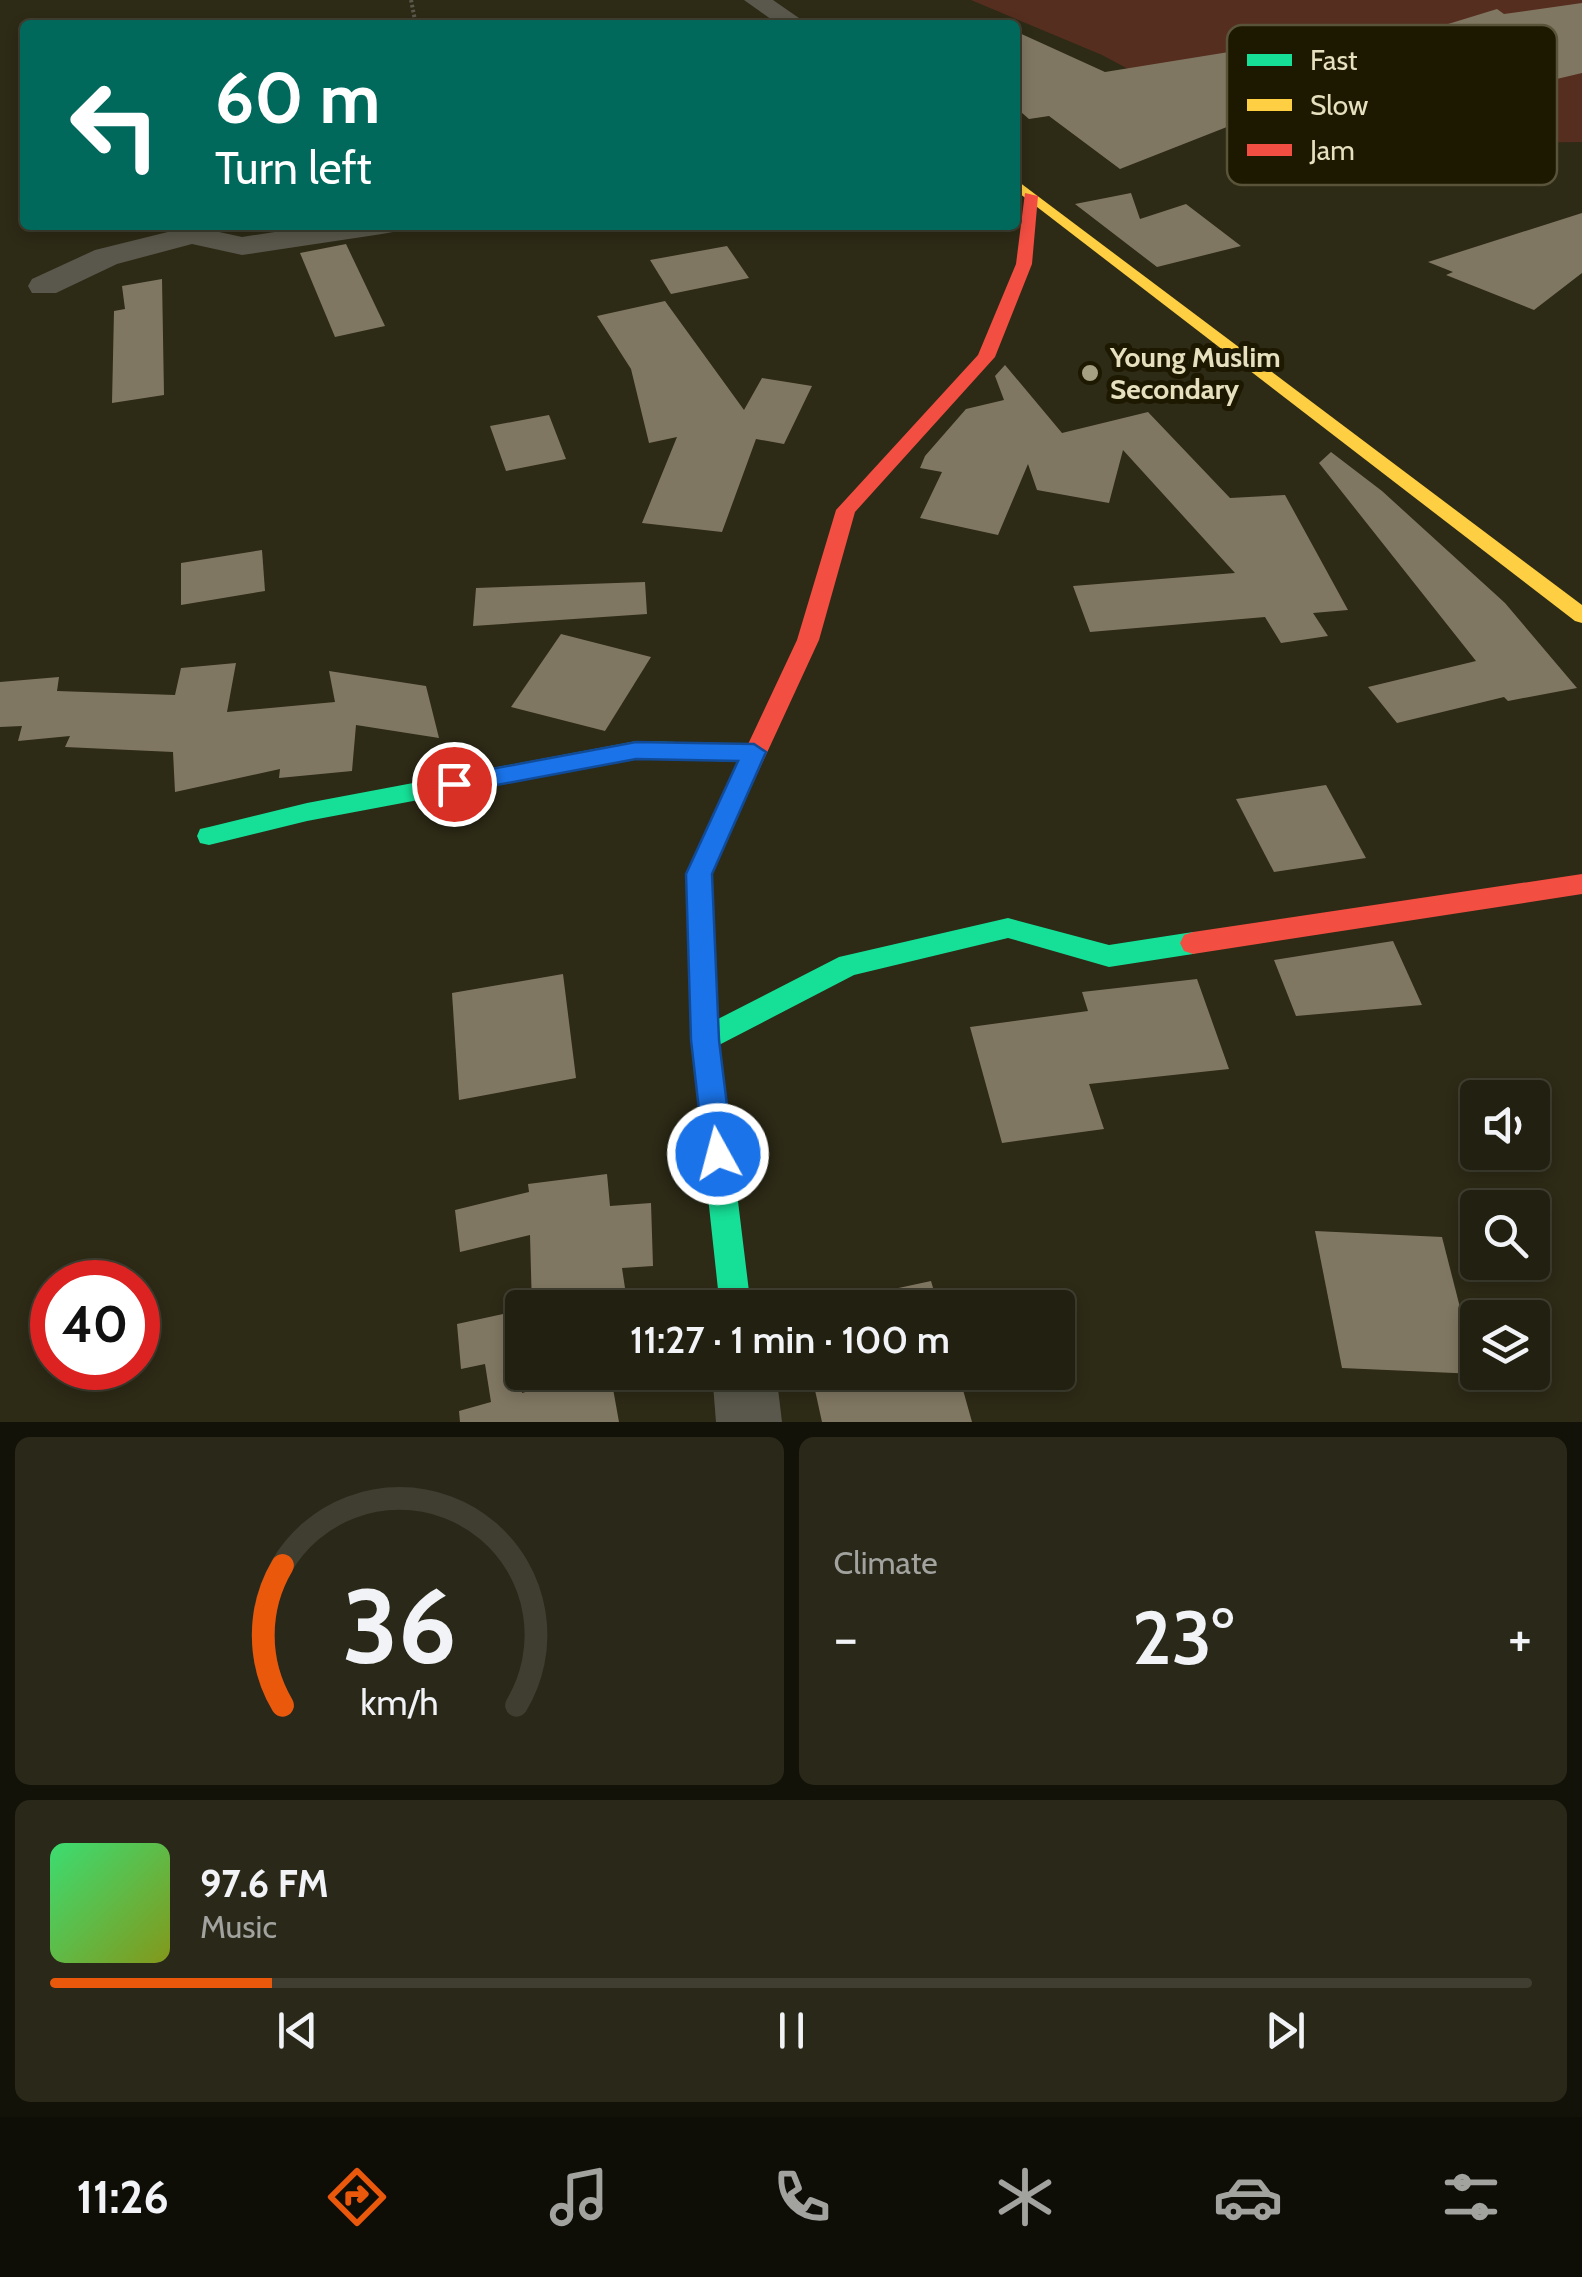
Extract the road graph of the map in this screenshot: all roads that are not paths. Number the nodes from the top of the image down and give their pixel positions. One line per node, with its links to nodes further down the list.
1 (756, 0): 2 (street)
2 (788, 20)
3 (1022, 190): 6 (street); 7 (street)
4 (349, 230): 5 (street)
5 (44, 286)
6 (1582, 616)
7 (754, 752): 8 (street); 10 (street)
8 (209, 836)
9 (1582, 884): 10 (street)
10 (705, 1040): 11 (street)
11 (734, 1290)
12 (746, 1390): 13 (street)
13 (749, 1422)

